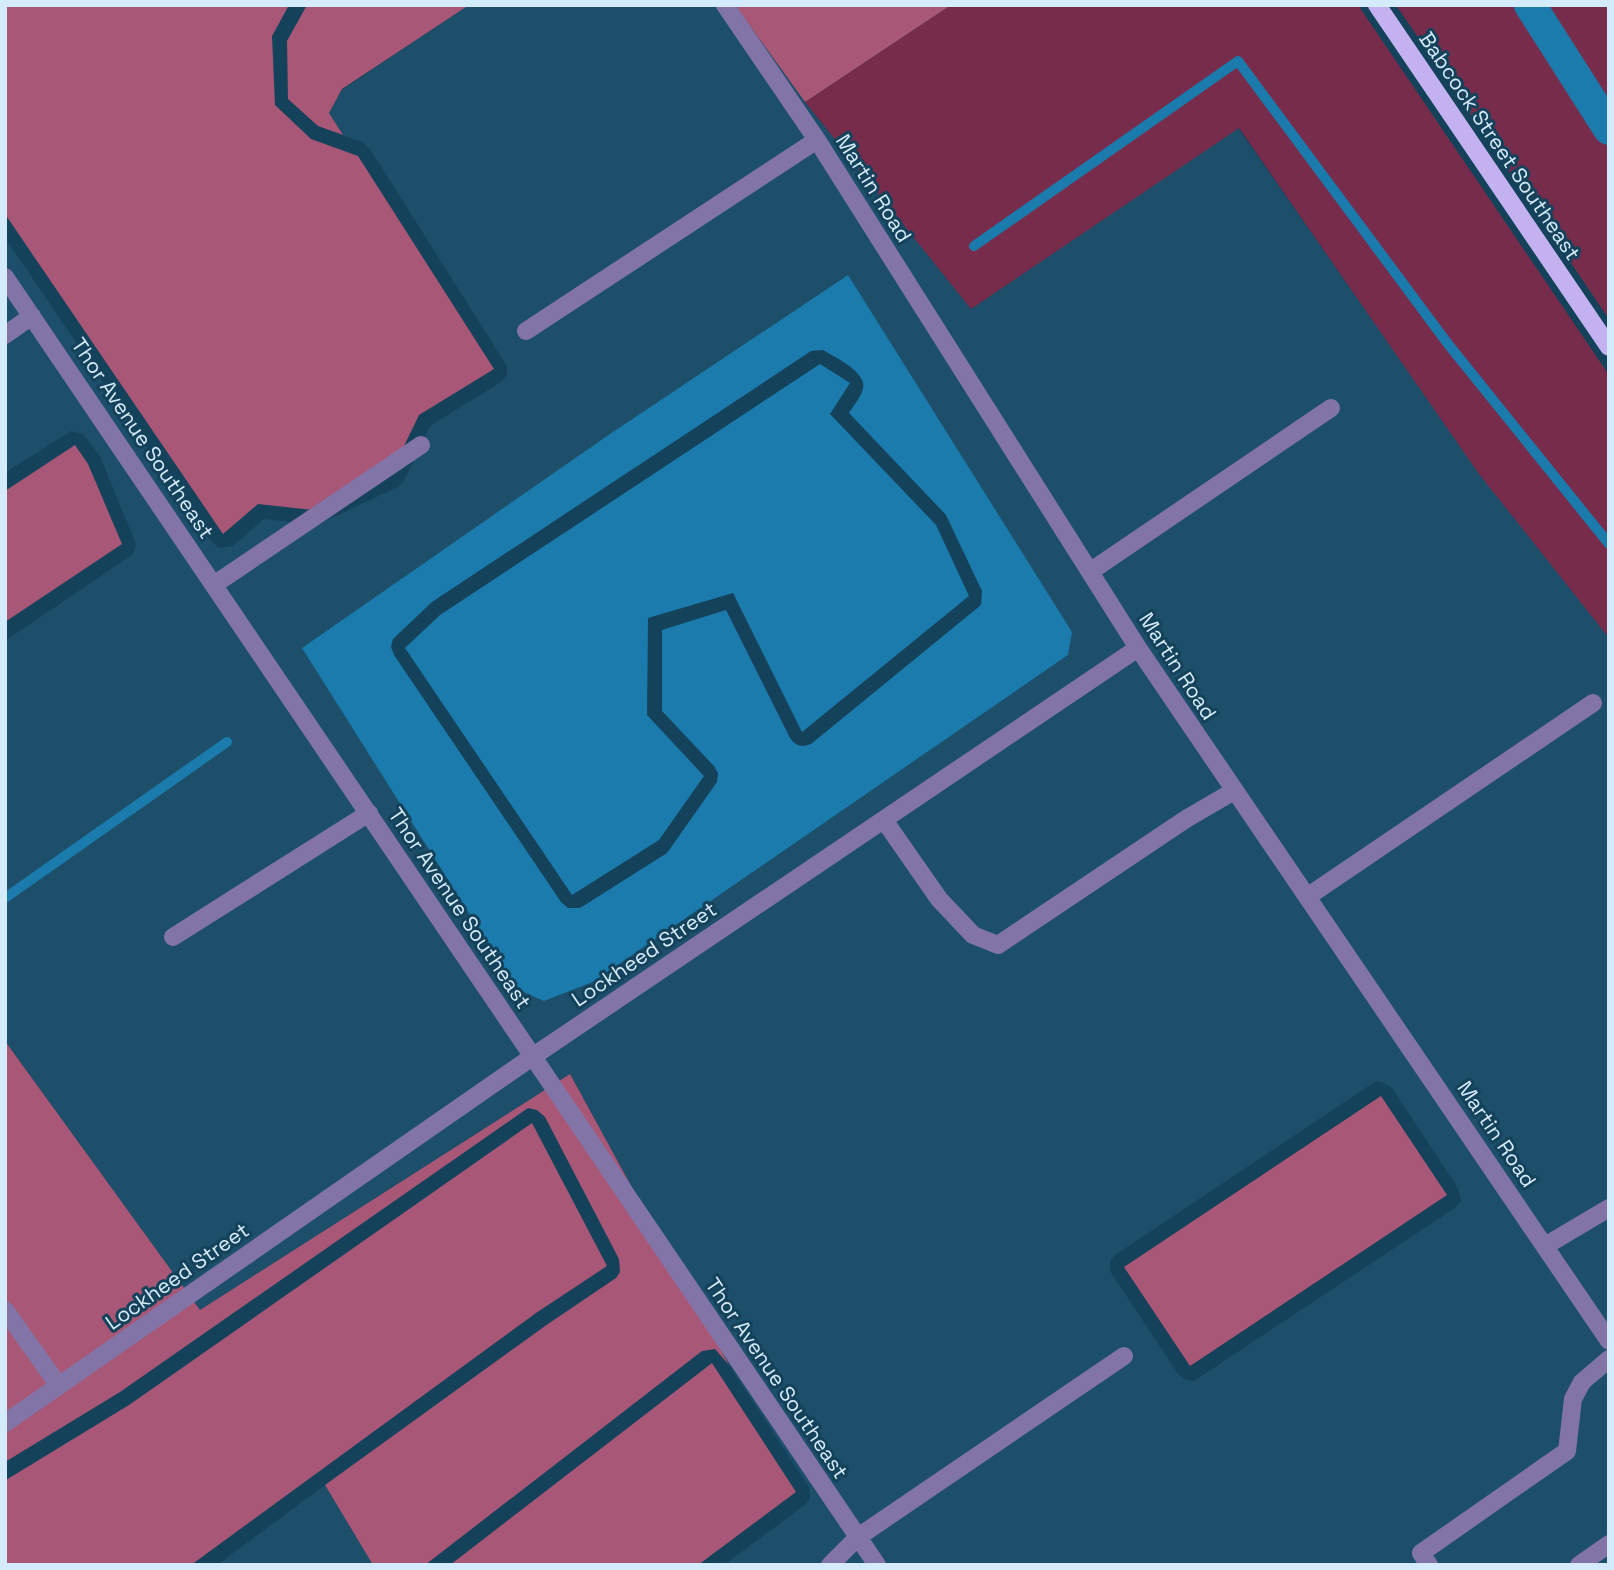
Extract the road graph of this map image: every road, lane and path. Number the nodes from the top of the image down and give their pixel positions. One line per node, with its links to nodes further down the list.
1 (725, 5): 3 (street, Martin Road)
2 (1377, 5): 8 (main road, Babcock Street Southeast)
3 (817, 140): 6 (street); 11 (street, Martin Road)
4 (5, 277): 5 (street, Thor Avenue Southeast)
5 (32, 316): 7 (street); 12 (street, Thor Avenue Southeast)
6 (526, 331)
7 (5, 335)
8 (1609, 347)
9 (1331, 408): 11 (street)
10 (422, 445): 12 (street)
11 (1091, 571): 13 (street, Martin Road)
12 (215, 584): 16 (street, Thor Avenue Southeast)
13 (1138, 648): 15 (street, Martin Road); 17 (street, Lockheed Street)
14 (1593, 703): 18 (street)
15 (1234, 791): 17 (street); 18 (street, Martin Road)
16 (369, 813): 19 (street); 20 (street, Thor Avenue Southeast)
17 (884, 820): 20 (street, Lockheed Street)
18 (1307, 897): 22 (street, Martin Road)
19 (173, 937)
20 (532, 1057): 28 (street, Lockheed Street); 30 (street, Thor Avenue Southeast)
21 (1609, 1208): 22 (street)
22 (1545, 1246): 24 (street, Martin Road)
23 (5, 1310): 28 (street)
24 (1601, 1312): 25 (street, Martin Road)
25 (1609, 1341)
26 (1124, 1356): 30 (street)
27 (1609, 1359): 34 (street)
28 (59, 1386): 29 (street, Lockheed Street)
29 (5, 1423)
30 (858, 1537): 32 (street); 33 (street, Thor Avenue Southeast)
31 (1609, 1544): 35 (street)
32 (830, 1565)
33 (877, 1565)
34 (1429, 1565)
35 (1579, 1565)

